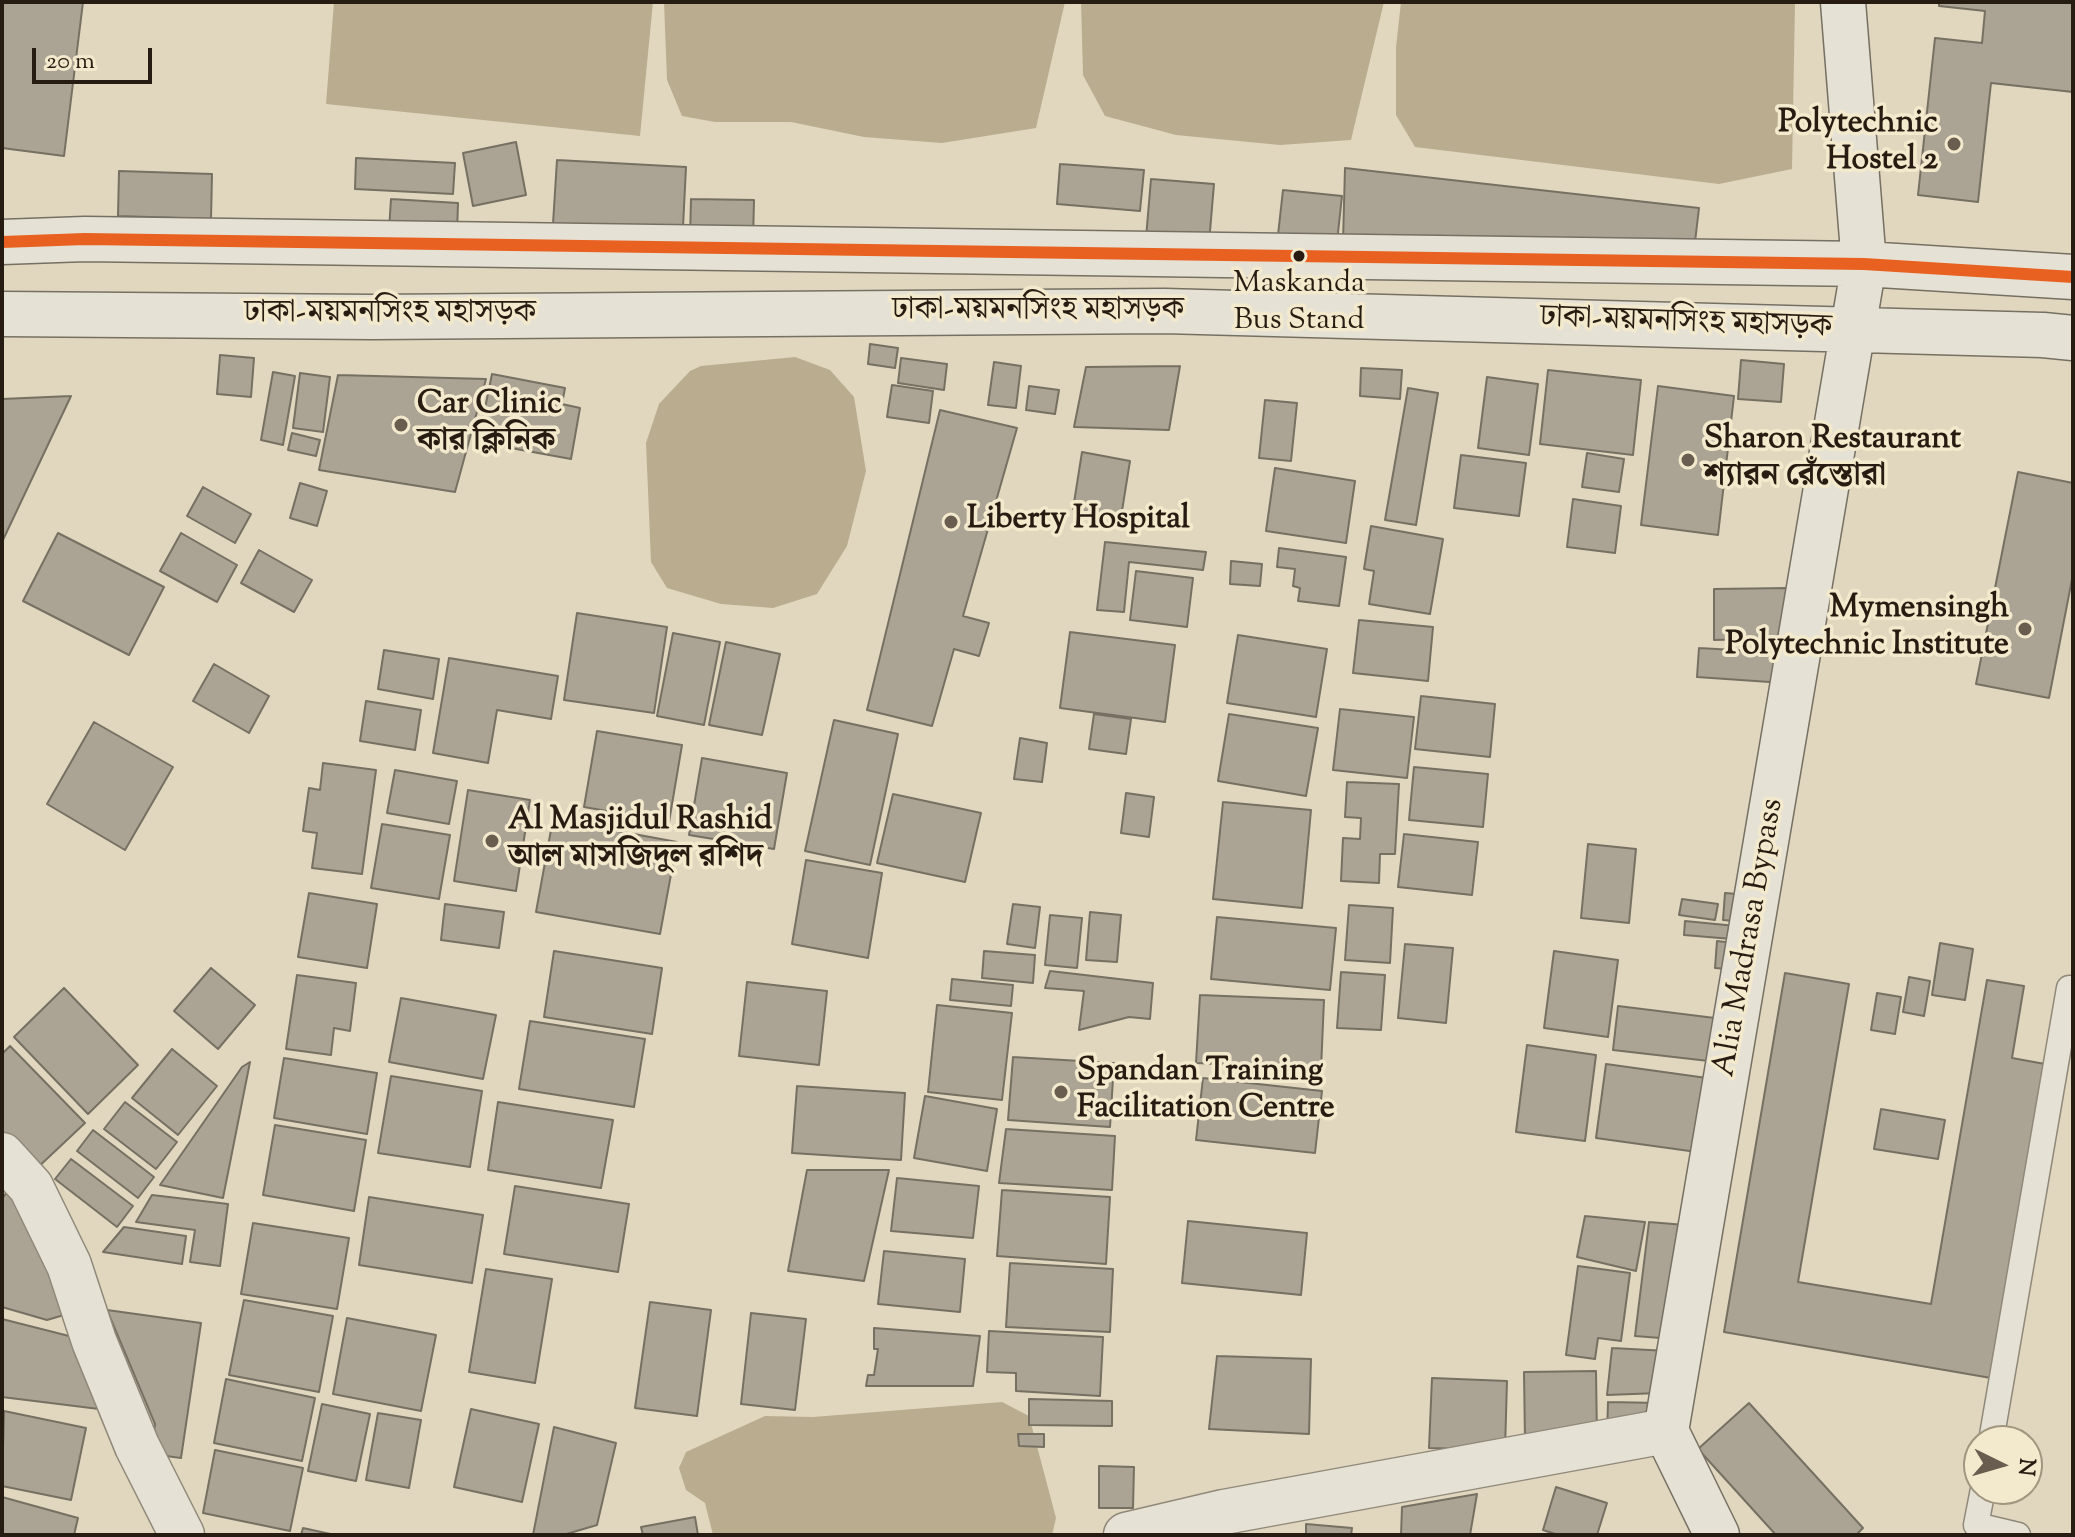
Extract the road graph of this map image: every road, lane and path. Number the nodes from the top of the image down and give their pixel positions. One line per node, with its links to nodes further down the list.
1 (1843, 2): 3 (main road, Alia Madrasa Bypass)
2 (2, 242): 3 (main road, ঢাকা-ময়মনসিংহ মহাসড়ক)
3 (1864, 264): 4 (main road, ঢাকা-ময়মনসিংহ মহাসড়ক); 6 (main road, Alia Madrasa Bypass)
4 (2073, 277)
5 (2, 314): 6 (main road, ঢাকা-ময়মনসিংহ মহাসড়ক)
6 (1854, 330): 7 (main road, ঢাকা-ময়মনসিংহ মহাসড়ক); 11 (main road, Alia Madrasa Bypass)
7 (2073, 338)
8 (2073, 988): 10 (lane)
9 (2, 1155): 13 (main road)
10 (1994, 1425)
11 (1666, 1431): 14 (main road); 15 (main road)
12 (1980, 1505): 16 (lane)
13 (182, 1535)
14 (1126, 1535)
15 (1717, 1535)
16 (2018, 1535)

